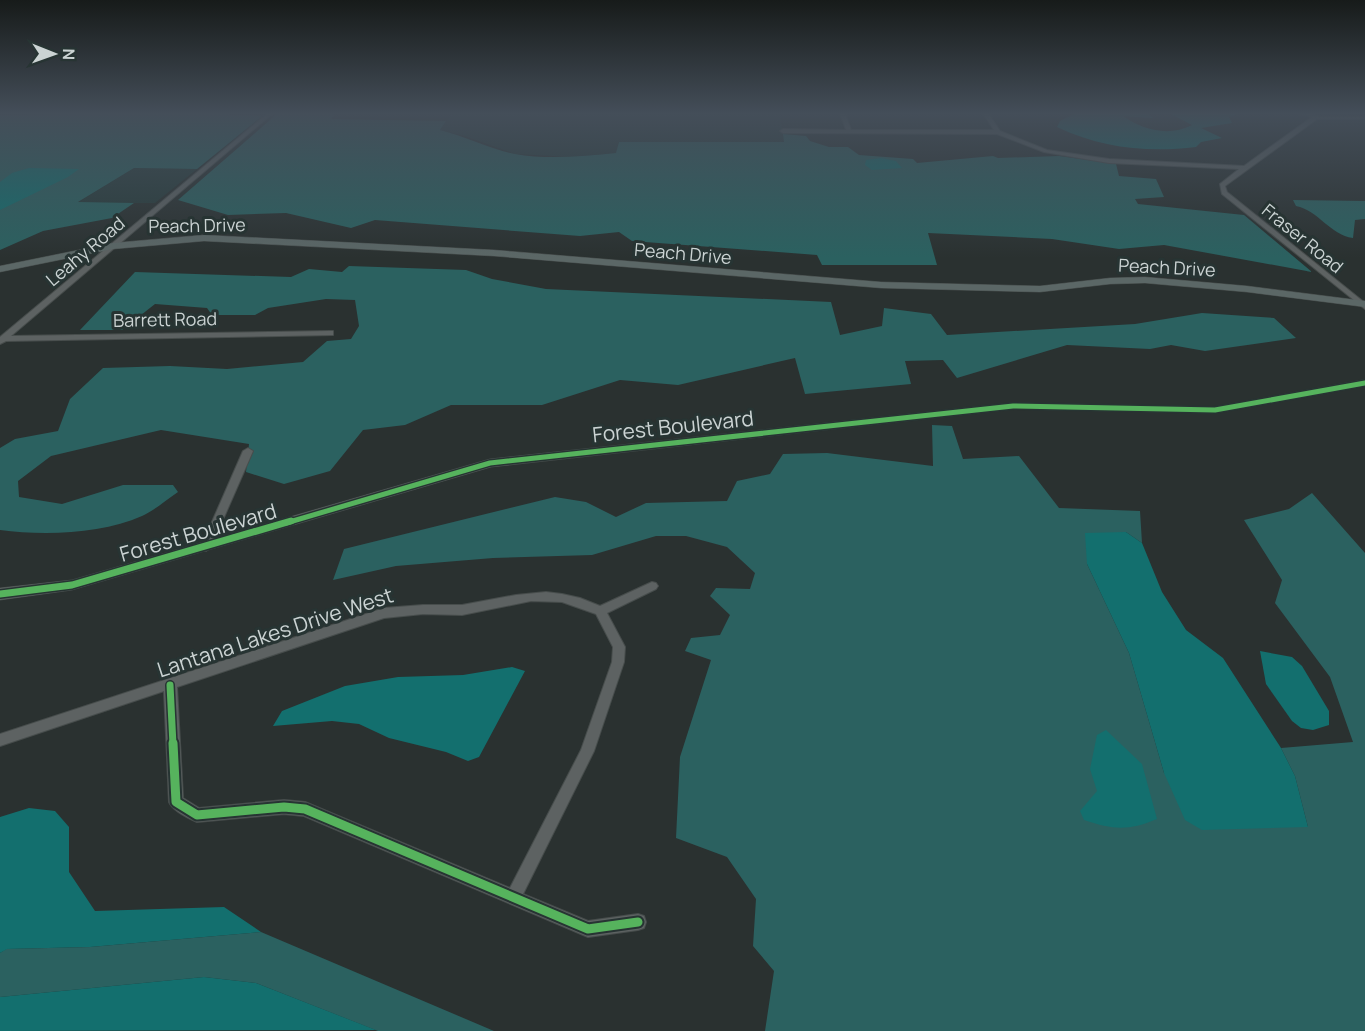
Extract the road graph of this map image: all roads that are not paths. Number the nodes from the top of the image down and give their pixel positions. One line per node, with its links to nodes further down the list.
1 (214, 161): 5 (street, Leahy Road)
2 (1118, 161): 4 (street)
3 (1255, 161): 4 (street)
4 (1245, 168): 7 (street, Fraser Road)
5 (113, 246): 6 (main road, Peach Drive); 7 (main road, Peach Drive); 9 (street, Leahy Road)
6 (0, 269)
7 (1364, 305)
8 (330, 333): 9 (street, Barrett Road)
9 (1, 340)
10 (1365, 383): 12 (street, Forest Boulevard)
11 (248, 451): 12 (street)
12 (206, 547): 14 (street, Forest Boulevard)
13 (652, 586): 15 (street)
14 (0, 594)
15 (600, 611): 16 (street, Lantana Lakes Drive West); 18 (street)
16 (170, 685): 17 (street, Lantana Lakes Drive West); 18 (street)
17 (0, 740)
18 (514, 896): 19 (street)
19 (638, 922)

